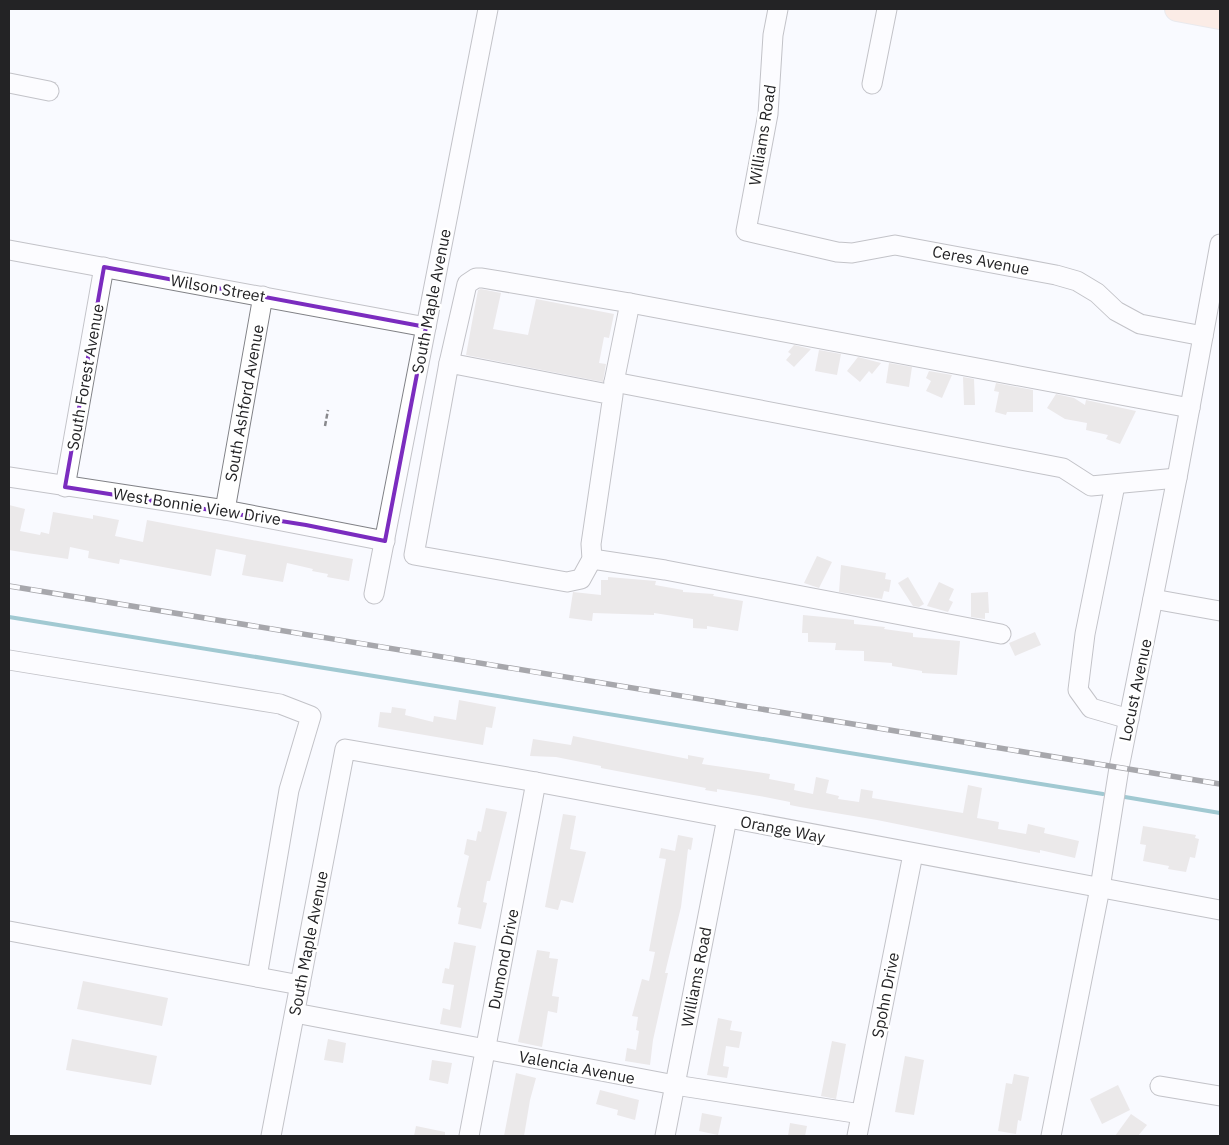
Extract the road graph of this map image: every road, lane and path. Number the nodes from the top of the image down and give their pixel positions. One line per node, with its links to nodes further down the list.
1 (488, 9): 16 (street, South Maple Avenue)
2 (778, 9): 9 (street, Williams Road)
3 (887, 9): 7 (street)
4 (1177, 9): 5 (main road)
5 (1220, 17)
6 (9, 83): 8 (street)
7 (872, 84)
8 (49, 91)
9 (746, 232): 17 (street, Ceres Avenue)
10 (1220, 244): 13 (street, Locust Avenue)
11 (9, 250): 12 (street, Wilson Street)
12 (104, 268): 14 (street, Wilson Street); 26 (street, South Forest Avenue)
13 (1216, 282): 17 (street, Locust Avenue)
14 (263, 296): 16 (street, Wilson Street); 27 (street, South Ashford Avenue)
15 (630, 303): 18 (street); 19 (street); 20 (street)
16 (426, 327): 28 (street, South Maple Avenue)
17 (1203, 336): 20 (street, Locust Avenue)
18 (449, 363): 19 (street); 29 (street)
19 (614, 389): 25 (street); 29 (street)
20 (1190, 408): 24 (street, Locust Avenue)
21 (328, 410): 22 (path)
22 (326, 426)
23 (9, 477): 26 (street, West Bonnie View Drive)
24 (1178, 478): 25 (street); 31 (street, Locust Avenue)
25 (1115, 484): 35 (street)
26 (65, 487): 27 (street, West Bonnie View Drive)
27 (225, 510): 28 (street, West Bonnie View Drive)
28 (385, 541): 30 (street, South Maple Avenue)
29 (592, 559): 33 (street)
30 (374, 594)
31 (1153, 599): 32 (street); 35 (street, Locust Avenue)
32 (1220, 612)
33 (1000, 634)
34 (9, 660): 43 (street)
35 (1129, 719): 40 (street, Locust Avenue)
36 (345, 749): 37 (street, Orange Way); 44 (street, South Maple Avenue)
37 (536, 782): 38 (street, Orange Way); 46 (street, Dumond Drive)
38 (727, 818): 39 (street, Orange Way); 47 (street, Williams Road)
39 (913, 854): 40 (street, Orange Way); 50 (street, Spohn Drive)
40 (1100, 888): 41 (street, Orange Way); 55 (street, Locust Avenue)
41 (1220, 910)
42 (9, 931): 43 (street)
43 (257, 977): 44 (street)
44 (300, 985): 45 (street, South Maple Avenue)
45 (295, 1013): 46 (street, Valencia Avenue); 51 (street, South Maple Avenue)
46 (485, 1049): 47 (street, Valencia Avenue); 52 (street, Dumond Drive)
47 (675, 1085): 50 (street, Valencia Avenue); 53 (street, Williams Road)
48 (1160, 1086): 49 (street)
49 (1220, 1096)
50 (861, 1114): 54 (street, Spohn Drive)
51 (271, 1136)
52 (469, 1136)
53 (665, 1136)
54 (857, 1136)
55 (1051, 1136)

